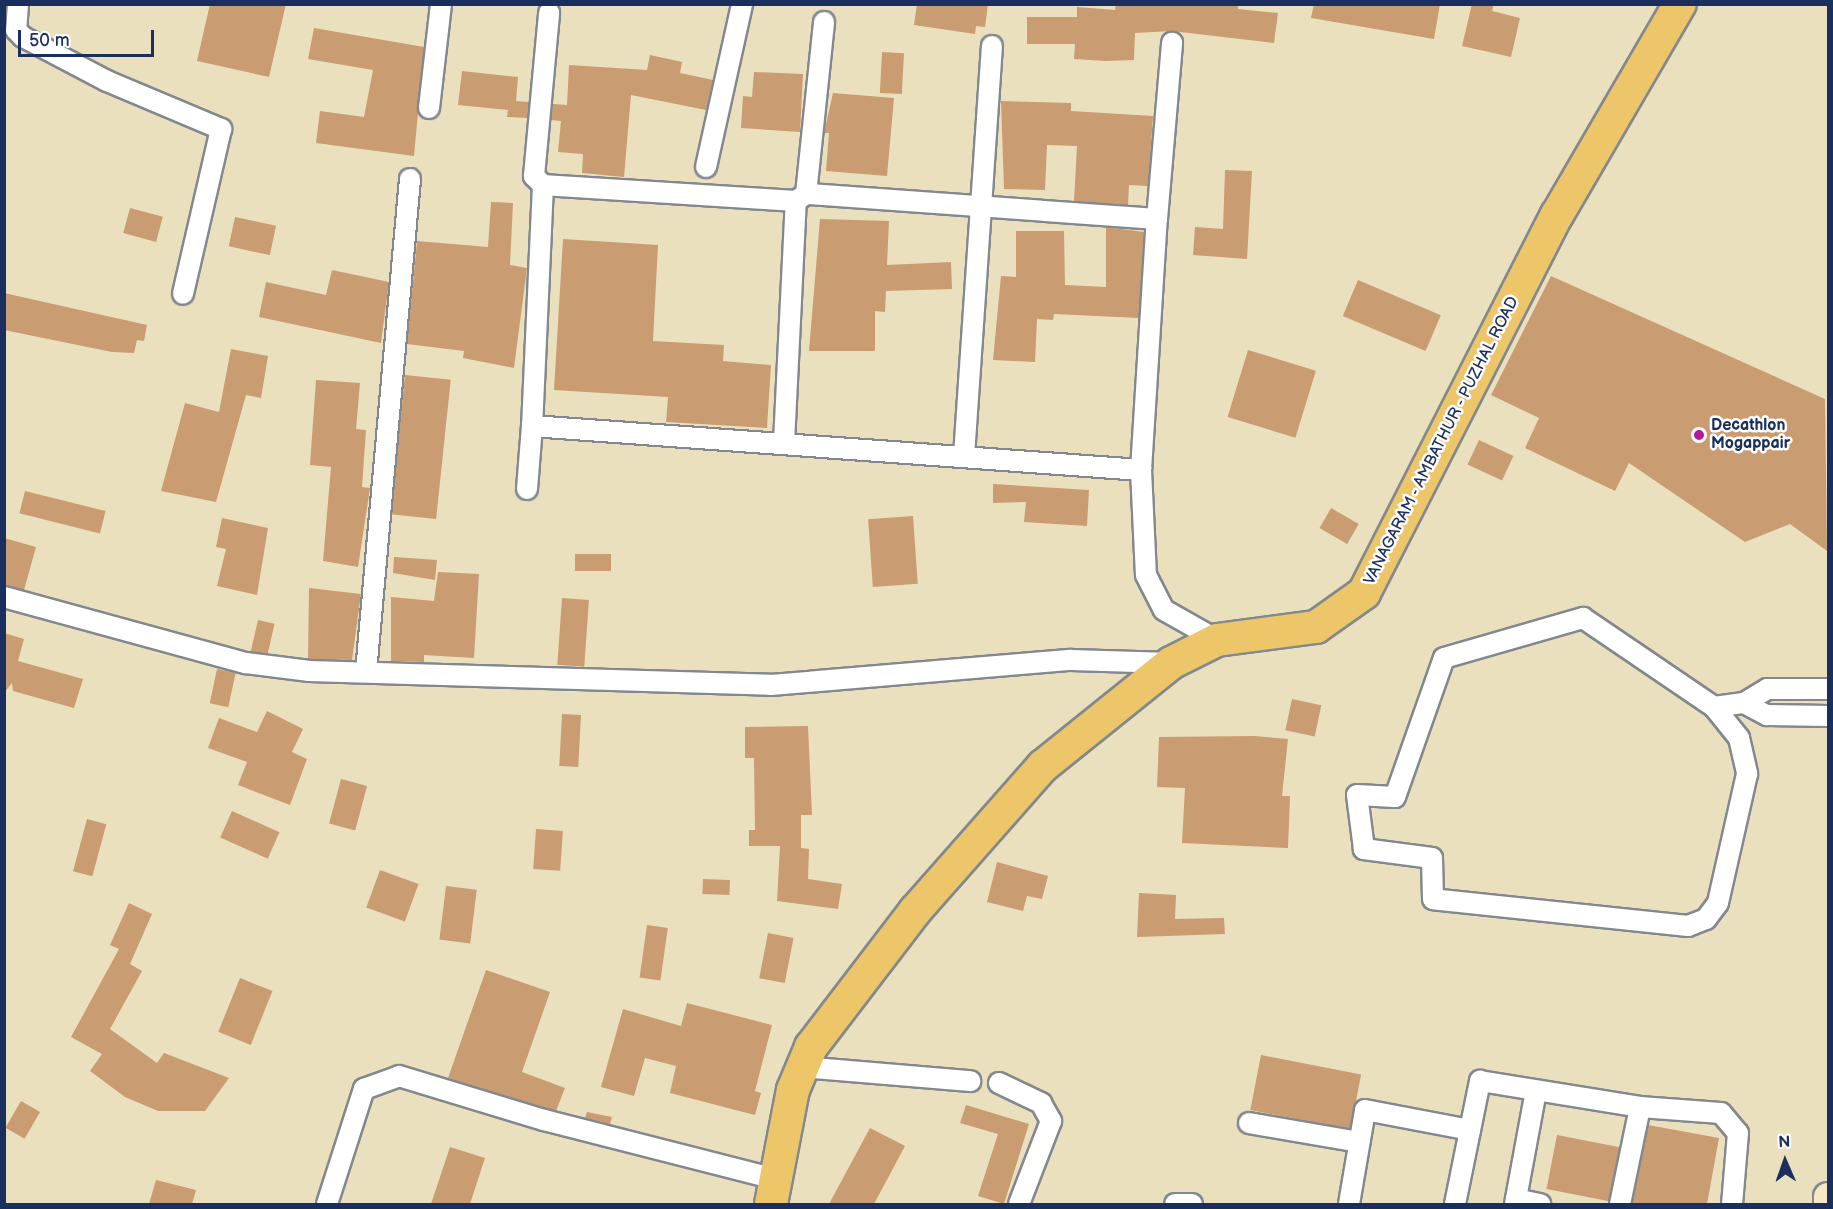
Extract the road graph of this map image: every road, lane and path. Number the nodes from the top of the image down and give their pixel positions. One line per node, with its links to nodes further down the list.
1 (18, 4): 16 (street)
2 (441, 4): 9 (street)
3 (742, 4): 10 (street)
4 (1680, 4): 23 (main road, VANAGARAM - AMBATHUR - PUZHAL ROAD)
5 (549, 13): 12 (street)
6 (824, 22): 13 (street)
7 (1172, 43): 15 (street)
8 (992, 46): 14 (street)
9 (429, 108)
10 (706, 167)
11 (410, 179): 25 (street)
12 (543, 185): 13 (street); 17 (street)
13 (801, 197): 14 (street); 18 (street)
14 (981, 209): 15 (street); 19 (street)
15 (1157, 219): 20 (street)
16 (183, 294)
17 (532, 426): 18 (street); 21 (street)
18 (784, 443): 19 (street)
19 (964, 456): 20 (street)
20 (1141, 470): 23 (street)
21 (527, 489)
22 (4, 597): 25 (street)
23 (1217, 640): 24 (main road, VANAGARAM - AMBATHUR - PUZHAL ROAD)
24 (1171, 663): 25 (street); 30 (main road, VANAGARAM - AMBATHUR - PUZHAL ROAD)
25 (366, 672)
26 (1828, 689): 27 (street)
27 (1744, 703): 28 (street); 29 (street)
28 (1714, 707): 28 (street)
29 (1828, 716)
30 (802, 1067): 31 (street); 38 (main road, VANAGARAM - AMBATHUR - PUZHAL ROAD)
31 (970, 1081)
32 (999, 1083): 42 (street)
33 (1536, 1091): 34 (street); 36 (street); 40 (street)
34 (1640, 1107): 48 (street); 49 (street)
35 (1249, 1123): 37 (street)
36 (1470, 1130): 37 (street); 46 (street)
37 (1359, 1143): 45 (street)
38 (773, 1192): 41 (street)
39 (1828, 1197): 50 (street)
40 (1515, 1202): 47 (street)
41 (327, 1204)
42 (1019, 1204)
43 (1175, 1204): 44 (street)
44 (1192, 1204)
45 (1349, 1204)
46 (1455, 1204)
47 (1540, 1204)
48 (1620, 1204)
49 (1732, 1204)
50 (1828, 1204)

